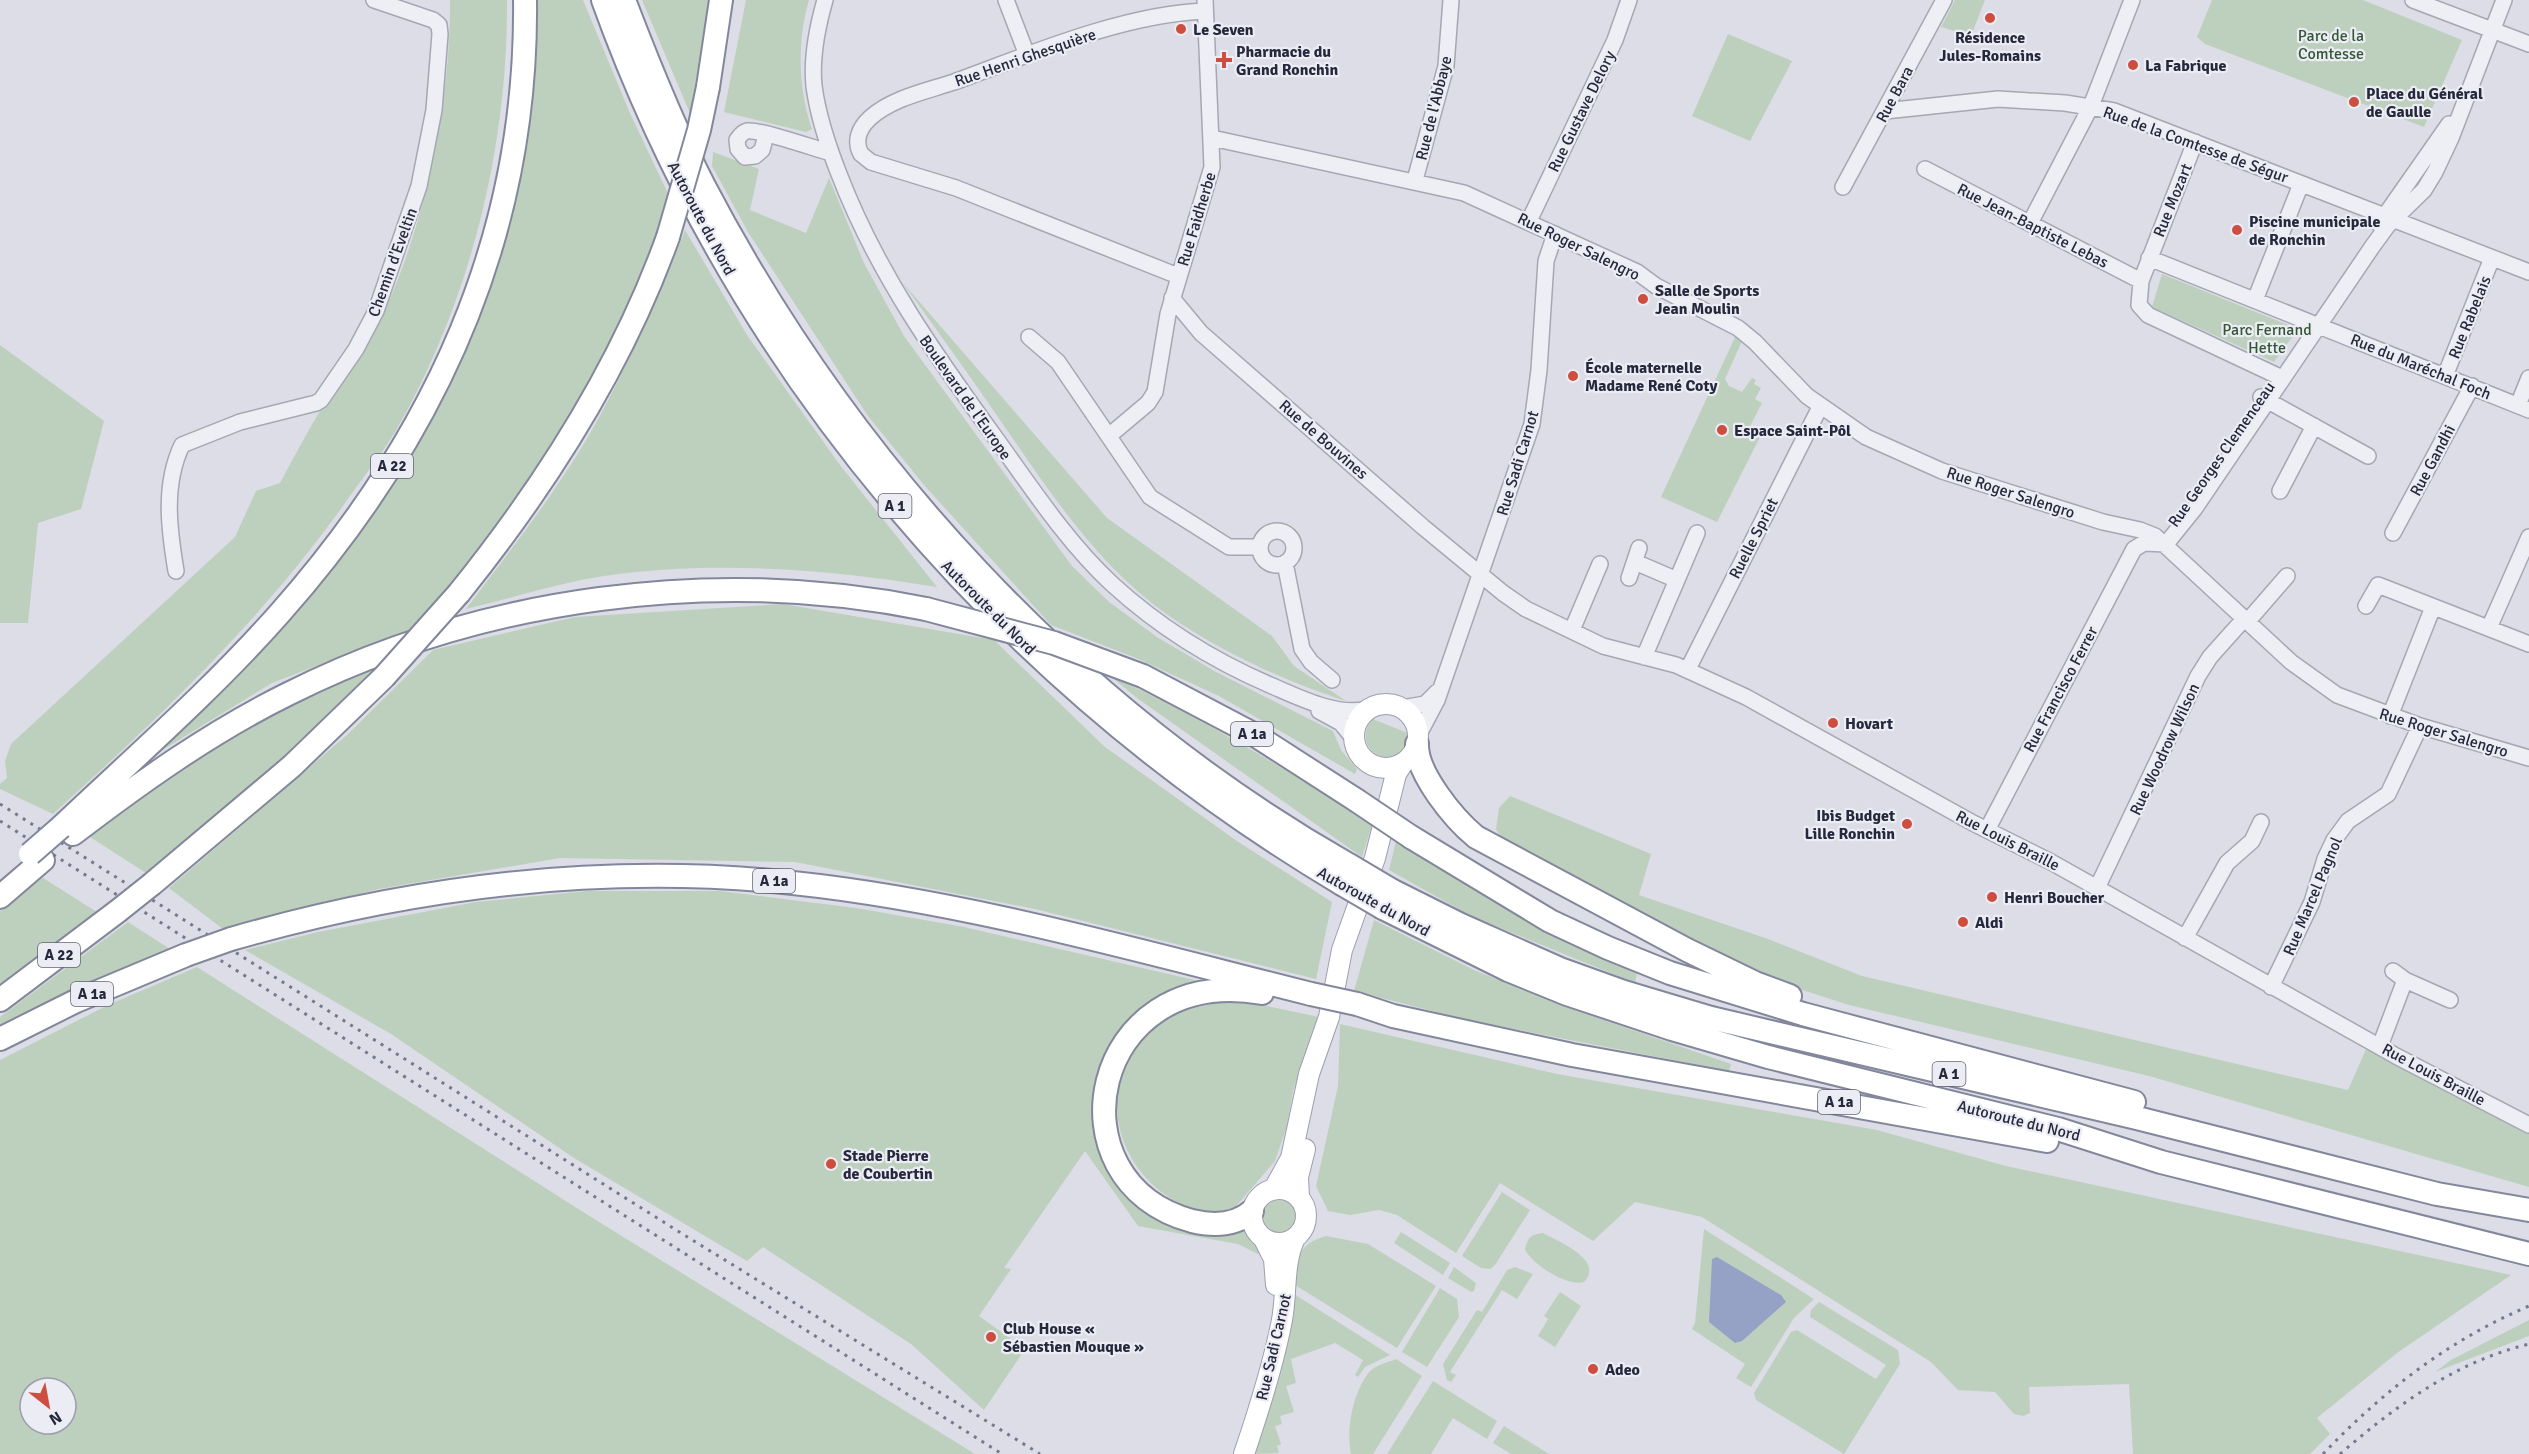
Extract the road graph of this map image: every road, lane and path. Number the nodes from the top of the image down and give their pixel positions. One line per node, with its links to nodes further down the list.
1 (374, 0): 61 (street, Chemin d'Eveltin)
2 (525, 0): 89 (highway, A 22)
3 (603, 0): 91 (highway, Autoroute du Nord / A 1)
4 (624, 0): 91 (highway, Autoroute du Nord / A 1)
5 (721, 0): 99 (highway, A 22, bridge)
6 (825, 0): 23 (street, Boulevard de l'Europe)
7 (1006, 0): 17 (street)
8 (1450, 0): 25 (street, Rue de l'Abbaye)
9 (1629, 0): 29 (street, Rue Gustave Delory)
10 (1944, 0): 19 (street, Rue Bara)
11 (2132, 0): 18 (street)
12 (2413, 0): 15 (street)
13 (2504, 0): 15 (street)
14 (1205, 6): 17 (street, Rue Henri Ghesquière); 21 (street, Rue Faidherbe)
15 (2491, 30): 16 (street); 28 (street)
16 (2529, 44)
17 (1027, 55): 35 (street, Rue Henri Ghesquière)
18 (2091, 106): 19 (street, Rue de la Comtesse de Ségur); 22 (street, Rue de la Comtesse de Ségur); 30 (street)
19 (1885, 111): 27 (street, Rue Bara)
20 (766, 135): 23 (street)
21 (1212, 138): 25 (street, Rue Roger Salengro); 35 (street, Rue Faidherbe)
22 (2196, 142): 26 (street, Rue de la Comtesse de Ségur); 32 (street, Rue Mozart)
23 (831, 153): 76 (street, Boulevard de l'Europe)
24 (1924, 169): 30 (street, Rue Jean-Baptiste Lebas)
25 (1415, 180): 29 (street, Rue Roger Salengro)
26 (2301, 184): 28 (street, Rue de la Comtesse de Ségur); 38 (street)
27 (1843, 187)
28 (2388, 219): 33 (street, Rue de la Comtesse de Ségur); 39 (street, Rue Georges Clemenceau)
29 (1528, 221): 31 (street, Rue Roger Salengro)
30 (2030, 223): 36 (street, Rue Jean-Baptiste Lebas)
31 (1555, 234): 46 (street, Rue Roger Salengro); 62 (street, Rue Sadi Carnot)
32 (2149, 258): 36 (street, Rue Mozart); 38 (street, Rue du Maréchal Foch)
33 (2492, 258): 34 (street, Rue de la Comtesse de Ségur); 41 (street, Rue Rabelais)
34 (2529, 272)
35 (1178, 276): 37 (street, Rue Faidherbe)
36 (2140, 288): 42 (street)
37 (1172, 298): 49 (street, Rue Faidherbe); 62 (street, Rue de Bouvines)
38 (2255, 300): 39 (street, Rue du Maréchal Foch)
39 (2315, 324): 41 (street, Rue du Maréchal Foch); 42 (street, Rue Georges Clemenceau)
40 (1029, 337): 49 (street)
41 (2445, 376): 44 (street, Rue du Maréchal Foch)
42 (2279, 377): 45 (street, Rue Georges Clemenceau)
43 (2529, 378): 47 (street)
44 (2472, 386): 47 (street, Rue du Maréchal Foch); 54 (street, Rue Gandhi)
45 (2264, 399): 48 (street); 56 (street, Rue Georges Clemenceau)
46 (1820, 407): 52 (street, Rue Roger Salengro); 73 (street, Ruelle Spriet)
47 (2523, 408)
48 (2314, 426): 50 (street); 51 (street)
49 (1110, 435): 57 (street)
50 (2368, 456)
51 (2280, 491)
52 (2103, 522): 56 (street, Rue Roger Salengro); 58 (street, Rue Roger Salengro)
53 (1697, 533): 65 (street)
54 (2393, 533)
55 (2529, 537): 69 (street)
56 (2161, 540): 58 (street); 68 (street, Rue Roger Salengro)
57 (1260, 547): 59 (street); 59 (street)
58 (2134, 549): 88 (street, Rue Francisco Ferrer)
59 (1285, 563): 74 (street)
60 (1600, 564): 70 (street)
61 (176, 571)
62 (1480, 574): 70 (street, Rue Louis Braille); 75 (street, Rue Sadi Carnot)
63 (2287, 576): 68 (street, Rue Woodrow Wilson)
64 (1629, 578): 65 (street)
65 (1677, 580): 72 (street)
66 (2366, 606): 67 (street)
67 (2433, 607): 69 (street); 79 (street)
68 (2246, 620): 79 (street, Rue Roger Salengro); 93 (street, Rue Woodrow Wilson)
69 (2489, 628): 71 (street)
70 (1572, 630): 72 (street, Rue Louis Braille)
71 (2529, 645)
72 (1644, 657): 73 (street, Rue Louis Braille)
73 (1688, 669): 88 (street, Rue Louis Braille)
74 (1332, 680)
75 (1441, 684): 77 (street, Rue Sadi Carnot); 82 (street, Rue Sadi Carnot)
76 (1280, 689): 78 (street, Boulevard de l'Europe); 81 (street, Boulevard de l'Europe)
77 (1402, 708): 78 (main road); 82 (main road)
78 (1368, 709): 81 (main road)
79 (2390, 716): 80 (street, Rue Roger Salengro)
80 (2420, 726): 83 (street, Rue Roger Salengro); 97 (street, Rue Marcel Pagnol)
81 (1354, 739): 85 (main road)
82 (1418, 740): 84 (main road); 104 (highway)
83 (2529, 758)
84 (1403, 763): 85 (main road); 86 (main road)
85 (1370, 764): 86 (main road)
86 (1386, 815): 101 (main road)
87 (2261, 822): 96 (street)
88 (1987, 830): 93 (street, Rue Louis Braille)
89 (67, 831): 90 (highway, A 22, bridge); 104 (highway, A 1a, bridge)
90 (36, 857): 92 (highway, A 22); 94 (highway)
91 (1346, 874): 95 (highway, Autoroute du Nord / A 1, bridge)
92 (0, 881)
93 (2097, 888): 96 (street, Rue Louis Braille)
94 (0, 897)
95 (1387, 899): 106 (highway, Autoroute du Nord / A 1); 109 (highway, Autoroute du Nord / A 1)
96 (2185, 938): 97 (street, Rue Louis Braille)
97 (2271, 987): 103 (street, Rue Louis Braille)
98 (1310, 998): 102 (highway, A 1a, bridge); 106 (highway, A 1a, bridge); 110 (highway)
99 (0, 1000)
100 (2450, 1000): 103 (street)
101 (1329, 1017): 107 (main road); 108 (main road)
102 (0, 1039)
103 (2380, 1046): 105 (street, Rue Louis Braille)
104 (1976, 1059): 109 (highway, A 1a)
105 (2529, 1125)
106 (2161, 1162): 113 (highway, Autoroute du Nord / A 1)
107 (1274, 1189): 108 (main road); 110 (main road)
108 (1299, 1198): 111 (main road)
109 (2526, 1209)
110 (1252, 1211): 112 (main road)
111 (1295, 1238): 112 (main road); 114 (main road, Rue Sadi Carnot)
112 (1264, 1239): 114 (main road, Rue Sadi Carnot)
113 (2529, 1254)
114 (1242, 1454)

